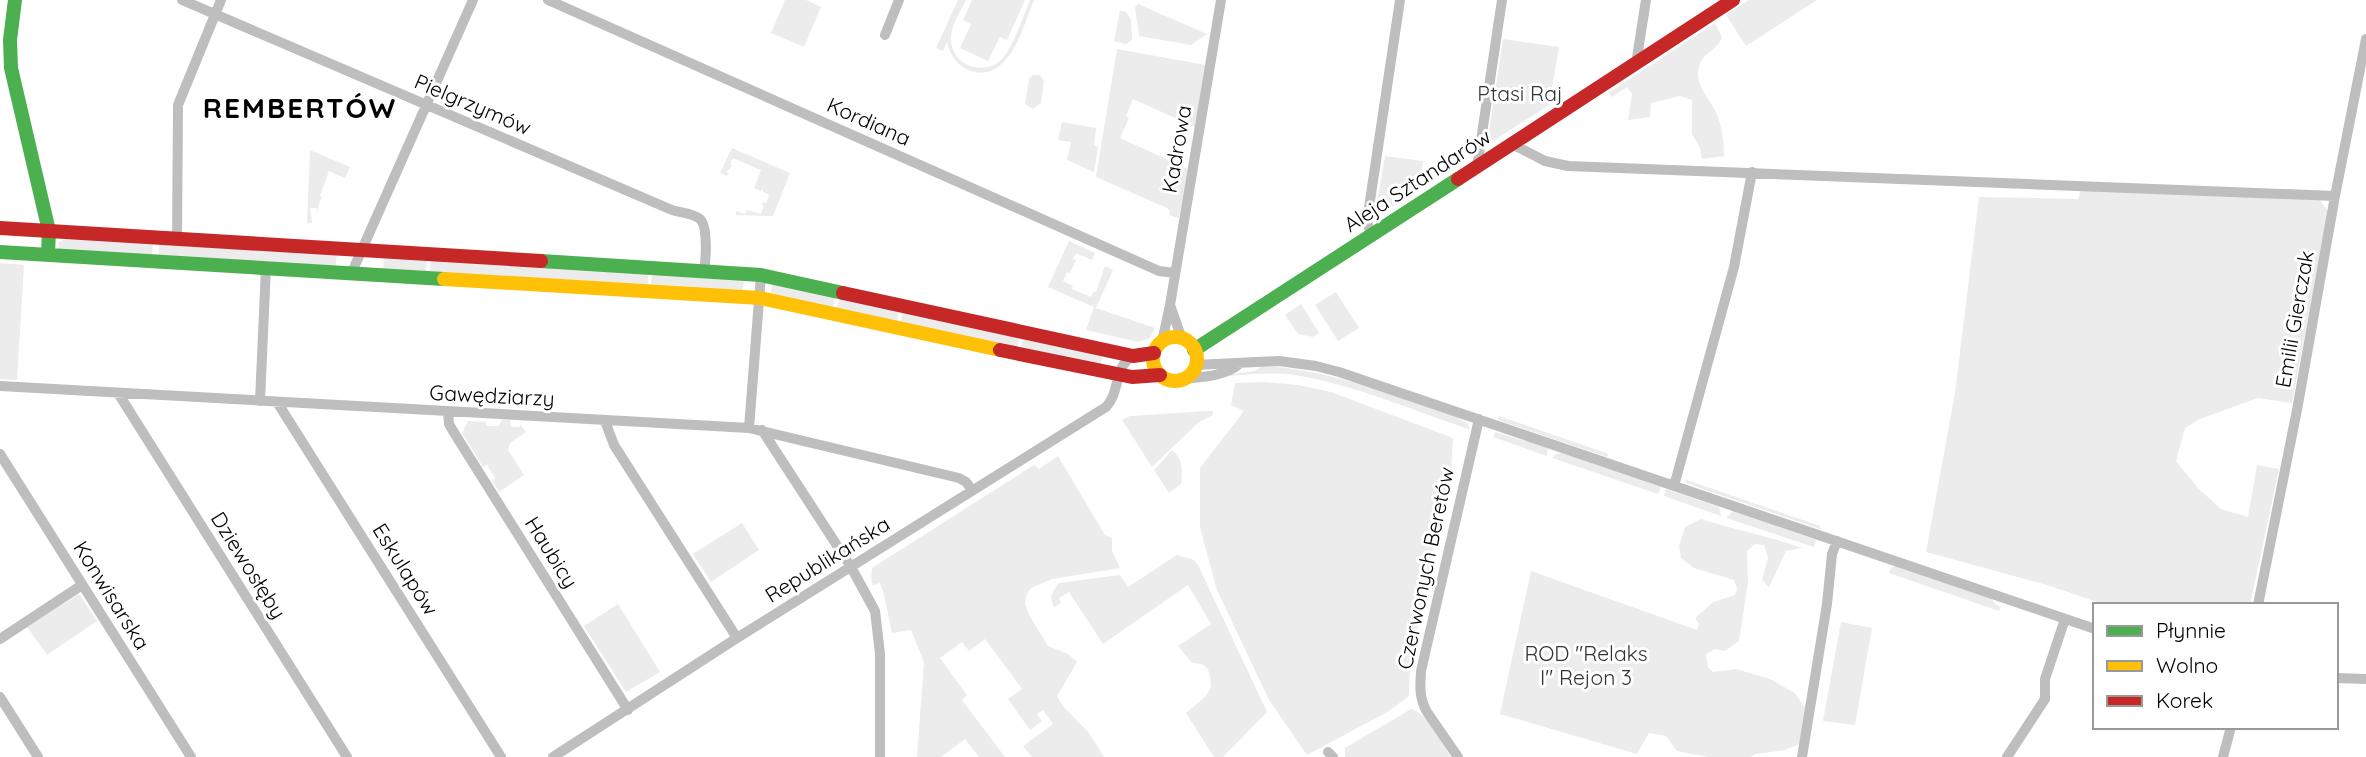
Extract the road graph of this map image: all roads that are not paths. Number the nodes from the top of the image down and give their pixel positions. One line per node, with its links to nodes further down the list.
1 (15, 0): 15 (street)
2 (182, 0): 12 (street, Pielgrzymów)
3 (221, 0): 12 (street)
4 (473, 0): 17 (street)
5 (548, 0): 32 (street, Kordiana)
6 (900, 0): 13 (street)
7 (1221, 0): 32 (street, Kadrowa)
8 (1400, 0): 24 (street)
9 (1502, 0): 19 (street)
10 (1646, 0): 16 (street)
11 (1733, 0): 16 (street, Aleja Sztandarów)
12 (214, 15): 17 (street, Pielgrzymów); 25 (street)
13 (885, 34)
14 (2366, 39): 21 (street, Emilii Gierczak)
15 (5, 54): 23 (street)
16 (1636, 64): 18 (street, Aleja Sztandarów)
17 (427, 106): 26 (street); 30 (street, Pielgrzymów)
18 (1512, 144): 19 (street, Aleja Sztandarów); 20 (street)
19 (1477, 167): 24 (street, Aleja Sztandarów)
20 (1752, 172): 21 (street); 55 (street)
21 (2335, 196): 60 (street, Emilii Gierczak)
22 (0, 228): 23 (street)
23 (49, 231): 25 (street); 28 (street)
24 (1371, 235): 38 (street, Aleja Sztandarów)
25 (177, 239): 26 (street)
26 (363, 250): 30 (street); 31 (street)
27 (0, 252): 28 (street)
28 (48, 254): 29 (street)
29 (266, 267): 31 (street); 47 (street)
30 (704, 271): 33 (street)
31 (352, 272): 34 (street)
32 (1175, 274): 35 (street, Kadrowa)
33 (761, 275): 34 (street); 39 (street)
34 (760, 298): 42 (street); 52 (street)
35 (1170, 305): 36 (street, Kadrowa); 37 (street, Kadrowa)
36 (1182, 339): 37 (street); 38 (street)
37 (1158, 348): 39 (street); 43 (street)
38 (1194, 350): 40 (street)
39 (1133, 356): 42 (street, Republikańska)
40 (1195, 365): 41 (street); 44 (street)
41 (1238, 365): 44 (street); 50 (street)
42 (1125, 375): 43 (street); 56 (street, Republikańska)
43 (1160, 375): 44 (street)
44 (1184, 379)
45 (0, 386): 46 (street, Gawędziarzy)
46 (118, 393): 47 (street, Gawędziarzy); 72 (street, Dziewosłęby)
47 (260, 401): 48 (street, Gawędziarzy)
48 (278, 402): 49 (street, Gawędziarzy); 73 (street, Eskulapów)
49 (448, 412): 51 (street, Gawędziarzy); 68 (street, Haubicy)
50 (1479, 419): 55 (street); 76 (street, Czerwonych Beretów)
51 (605, 421): 52 (street, Gawędziarzy); 63 (street)
52 (748, 428): 53 (street, Gawędziarzy)
53 (762, 430): 56 (street, Gawędziarzy); 58 (street)
54 (0, 454): 59 (street, Konwisarska)
55 (1674, 486): 57 (street)
56 (972, 489): 58 (street, Republikańska)
57 (1837, 541): 61 (street); 77 (street)
58 (851, 567): 63 (street, Republikańska); 75 (street)
59 (82, 585): 64 (street); 71 (street, Konwisarska)
60 (2258, 603)
61 (2065, 619): 62 (street); 78 (street)
62 (2093, 628)
63 (737, 638): 68 (street, Republikańska)
64 (0, 639)
65 (2338, 678): 66 (street)
66 (2366, 679)
67 (0, 697): 70 (street)
68 (628, 710): 74 (street, Republikańska)
69 (2230, 729): 79 (street)
70 (38, 757)
71 (191, 757)
72 (347, 757)
73 (501, 757)
74 (554, 757)
75 (880, 757)
76 (1458, 757)
77 (1802, 757)
78 (2007, 757)
79 (2223, 757)

